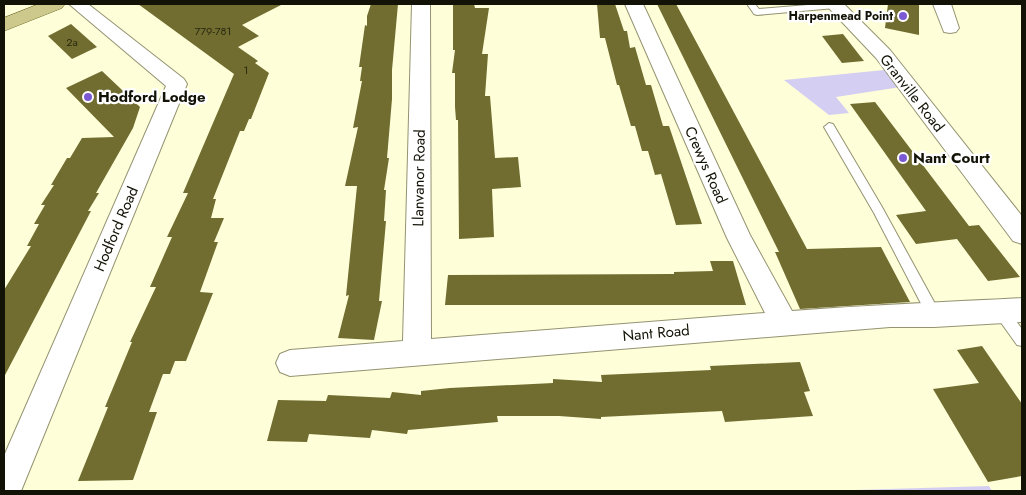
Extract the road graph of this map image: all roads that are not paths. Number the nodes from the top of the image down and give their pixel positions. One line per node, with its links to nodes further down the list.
1 (55, 4): 8 (main road)
2 (78, 4): 18 (street, Hodford Road)
3 (421, 4): 16 (street, Llanvanor Road)
4 (634, 4): 14 (street, Crewys Road)
5 (751, 4): 6 (lane)
6 (834, 4): 11 (street, Granville Road)
7 (942, 4): 9 (street)
8 (4, 25)
9 (950, 28)
10 (829, 127): 13 (lane)
11 (1022, 234)
12 (1012, 312): 13 (street, Nant Road); 15 (lane)
13 (934, 315): 14 (street, Nant Road)
14 (784, 323): 16 (street, Nant Road)
15 (1022, 340)
16 (416, 353): 17 (street, Nant Road)
17 (290, 363)
18 (5, 491)

